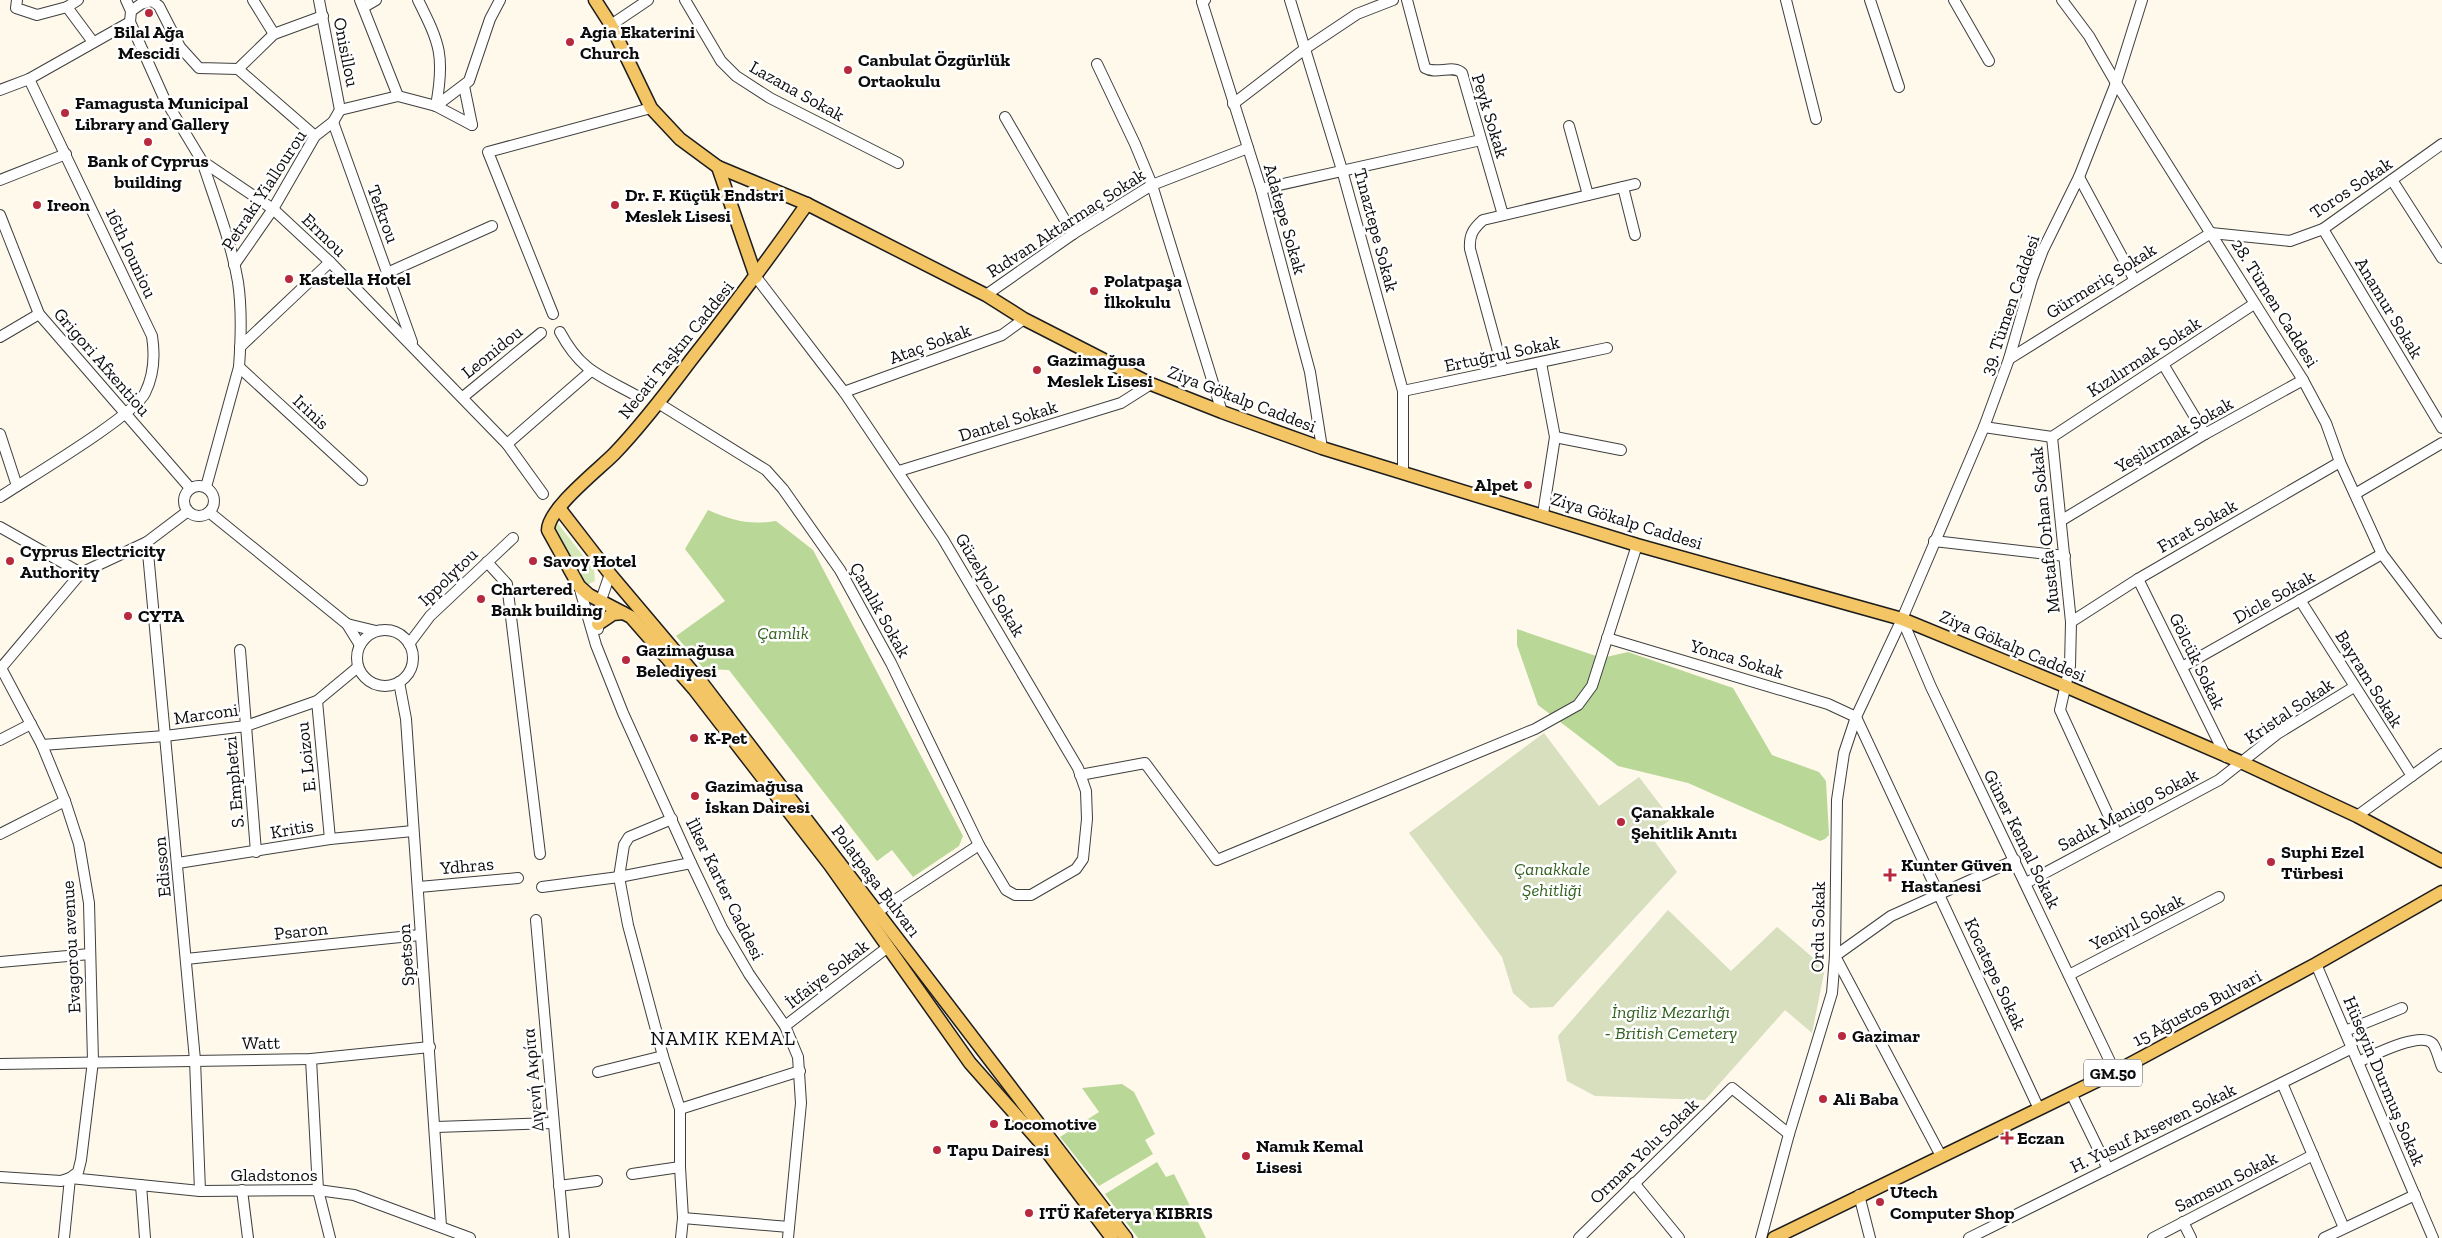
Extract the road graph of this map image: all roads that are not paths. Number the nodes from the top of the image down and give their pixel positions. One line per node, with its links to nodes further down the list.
1 (17, 0): 22 (street)
2 (78, 0): 22 (street)
3 (126, 0): 23 (street)
4 (253, 0): 27 (street)
5 (319, 0): 24 (street, Onisillou)
6 (376, 0): 21 (street)
7 (418, 0): 40 (street)
8 (500, 0): 35 (street)
9 (595, 0): 26 (main road, Ziya Gökalp Caddesi)
10 (648, 0): 26 (street)
11 (684, 0): 53 (street, Lazana Sokak)
12 (1290, 0): 29 (street, Tınaztepe Sokak)
13 (1393, 0): 29 (street)
14 (1407, 0): 48 (street, Peyk Sokak)
15 (1786, 0): 44 (street)
16 (1870, 0): 36 (street)
17 (1954, 0): 30 (street)
18 (2062, 0): 34 (street, 28. Tümen Caddesi)
19 (2142, 0): 34 (street, 39. Tümen Caddesi)
20 (1203, 1): 39 (street, Adatepe Sokak)
21 (362, 4): 38 (street)
22 (67, 7): 28 (street)
23 (131, 10): 25 (street, Ermou); 32 (street)
24 (323, 16): 27 (street); 42 (street, Onisillou)
25 (130, 22): 28 (street); 52 (street, Ermou)
26 (611, 25): 41 (main road, Ziya Gökalp Caddesi)
27 (274, 34): 32 (street)
28 (93, 42): 33 (street)
29 (1306, 48): 39 (street); 55 (street, Tınaztepe Sokak)
30 (1989, 61)
31 (1097, 64): 59 (street)
32 (238, 69): 47 (street)
33 (29, 79): 37 (street); 51 (street, 16th Iouniou)
34 (2116, 83): 56 (street, 39. Tümen Caddesi); 70 (street, 28. Tümen Caddesi)
35 (464, 86): 40 (street); 40 (street)
36 (1899, 87)
37 (0, 90)
38 (398, 96): 40 (street); 42 (street)
39 (1233, 104): 50 (street, Adatepe Sokak)
40 (436, 106)
41 (651, 108): 54 (main road, Ziya Gökalp Caddesi); 83 (street)
42 (340, 110): 45 (street, Petraki Yiallourou)
43 (1005, 117): 71 (street)
44 (1816, 119)
45 (333, 122): 47 (street, Petraki Yiallourou); 77 (street, Tefkrou)
46 (1569, 126): 63 (street)
47 (315, 136): 65 (street, Petraki Yiallourou)
48 (1481, 140): 55 (street); 67 (street, Peyk Sokak)
49 (2442, 144): 58 (street, Toros Sokak)
50 (1248, 148): 59 (street, Rıdvan Aktarmaç Sokak); 62 (street, Adatepe Sokak)
51 (66, 154): 57 (street); 105 (street, 16th Iouniou)
52 (202, 161): 65 (street, Ermou); 76 (street)
53 (898, 163)
54 (718, 167): 64 (main road, Ziya Gökalp Caddesi); 78 (main road)
55 (1342, 170): 62 (street); 99 (street, Tınaztepe Sokak)
56 (2079, 177): 79 (street); 91 (street, 39. Tümen Caddesi)
57 (0, 180)
58 (2392, 180): 69 (street, Toros Sokak); 74 (street)
59 (1152, 184): 71 (street, Rıdvan Aktarmaç Sokak); 104 (street)
60 (1635, 184): 61 (street)
61 (1623, 187): 63 (street); 72 (street)
62 (1261, 189): 114 (street, Adatepe Sokak)
63 (1588, 195): 67 (street)
64 (807, 204): 78 (main road, Necati Taşkın Caddesi); 80 (main road, Ziya Gökalp Caddesi)
65 (273, 209): 75 (street, Ermou); 76 (street, Petraki Yiallourou)
66 (0, 215): 73 (street, Grigori Afxentiou)
67 (1503, 215): 95 (street)
68 (492, 226): 77 (street)
69 (2323, 229): 70 (street, Toros Sokak); 107 (street, Anamur Sokak)
70 (2211, 232): 79 (street, Gürmeriç Sokak); 81 (street, 28. Tümen Caddesi)
71 (1073, 234): 80 (street, Rıdvan Aktarmaç Sokak)
72 (1635, 235)
73 (4, 241): 82 (street, Grigori Afxentiou)
74 (2442, 258)
75 (330, 262): 88 (street, Ermou); 89 (street)
76 (234, 265): 89 (street)
77 (387, 273): 88 (street, Tefkrou)
78 (756, 277): 100 (street, Güzelyol Sokak); 103 (main road, Necati Taşkın Caddesi)
79 (2134, 279): 91 (street, Gürmeriç Sokak)
80 (986, 295): 84 (main road, Ziya Gökalp Caddesi)
81 (2254, 304): 93 (street, Kızılırmak Sokak); 97 (street, 28. Tümen Caddesi)
82 (39, 314): 87 (street); 105 (street, Grigori Afxentiou)
83 (553, 314)
84 (1024, 319): 98 (main road, Ziya Gökalp Caddesi); 100 (street, Ataç Sokak)
85 (560, 332): 96 (street)
86 (541, 333): 102 (street, Leonidou)
87 (0, 337)
88 (413, 345): 102 (street, Ermou)
89 (240, 348): 94 (street)
90 (1607, 348): 92 (street, Ertuğrul Sokak)
91 (2009, 359): 106 (street, 39. Tümen Caddesi)
92 (1541, 363): 95 (street, Ertuğrul Sokak); 110 (street)
93 (2163, 364): 109 (street); 111 (street, Kızılırmak Sokak)
94 (239, 367): 119 (street, Irinis); 121 (street)
95 (1503, 370): 99 (street, Ertuğrul Sokak)
96 (591, 371): 101 (street); 113 (street)
97 (2303, 380): 109 (street, Yeşilırmak Sokak); 116 (street, 28. Tümen Caddesi)
98 (1151, 384): 104 (main road, Ziya Gökalp Caddesi); 117 (street, Dantel Sokak)
99 (1403, 391): 118 (street, Tınaztepe Sokak)
100 (844, 392): 117 (street, Güzelyol Sokak)
101 (636, 396)
102 (463, 397): 113 (street, Ermou)
103 (658, 403): 126 (main road, Necati Taşkın Caddesi); 182 (street, Çamlık Sokak)
104 (1222, 412): 114 (main road, Ziya Gökalp Caddesi)
105 (125, 414): 120 (street, 16th Iouniou); 122 (street, Grigori Afxentiou)
106 (1984, 427): 111 (street, Mustafa Orhan Sokak); 133 (street, 39. Tümen Caddesi)
107 (2442, 428)
108 (0, 434): 120 (street)
109 (2205, 434): 130 (street, Yeşilırmak Sokak)
110 (1555, 437): 115 (street); 129 (street)
111 (2052, 437): 130 (street, Mustafa Orhan Sokak)
112 (2442, 442): 124 (street)
113 (507, 444): 123 (street, Ermou)
114 (1322, 448): 118 (main road, Ziya Gökalp Caddesi)
115 (1621, 450)
116 (2340, 462): 124 (street, 28. Tümen Caddesi); 141 (street, Fırat Sokak)
117 (899, 471): 173 (street, Güzelyol Sokak)
118 (1403, 472): 129 (main road, Ziya Gökalp Caddesi)
119 (362, 480)
120 (17, 486): 125 (street, 16th Iouniou)
121 (206, 487): 122 (street); 128 (street)
122 (190, 488): 127 (street)
123 (542, 494)
124 (2355, 494): 136 (street, 28. Tümen Caddesi)
125 (0, 497)
126 (559, 508): 140 (main road, Polatpaşa Bulvarı); 142 (main road, Polatpaşa Bulvarı)
127 (188, 511): 128 (street); 134 (street)
128 (209, 512): 148 (street)
129 (1543, 514): 135 (main road, Ziya Gökalp Caddesi)
130 (2062, 520): 137 (street, Mustafa Orhan Sokak)
131 (0, 527): 139 (street)
132 (513, 538): 138 (street, Ippolytou)
133 (1934, 541): 137 (street); 146 (street, 39. Tümen Caddesi)
134 (147, 542): 139 (street); 167 (street, Edisson)
135 (1637, 545): 146 (main road, Ziya Gökalp Caddesi); 152 (street)
136 (2382, 554): 144 (street, Dicle Sokak); 151 (street, 28. Tümen Caddesi)
137 (2065, 556): 147 (street, Mustafa Orhan Sokak)
138 (487, 562): 154 (street, Ippolytou); 184 (street)
139 (81, 573): 157 (street)
140 (610, 574): 143 (street, İlker Karter Caddesi); 198 (main road, Polatpaşa Bulvarı)
141 (2138, 579): 147 (street, Fırat Sokak); 159 (street, Gölcük Sokak)
142 (580, 586): 143 (main road, Polatpaşa Bulvarı); 155 (street, İlker Karter Caddesi)
143 (601, 600): 145 (main road, Polatpaşa Bulvarı); 149 (street, İlker Karter Caddesi)
144 (2300, 600): 159 (street, Dicle Sokak); 162 (street, Bayram Sokak)
145 (623, 613): 149 (main road); 201 (main road, Polatpaşa Bulvarı)
146 (1902, 619): 161 (main road, Ziya Gökalp Caddesi); 164 (street, Ordu Sokak); 185 (street, Güner Kemal Sokak)
147 (2071, 622): 161 (street, Mustafa Orhan Sokak)
148 (346, 624): 150 (street); 153 (street)
149 (598, 624): 155 (street, İlker Karter Caddesi)
150 (376, 631): 153 (street); 154 (street)
151 (2442, 633)
152 (1607, 638): 164 (street, Yonca Sokak); 173 (street)
153 (360, 644): 158 (street)
154 (409, 644): 160 (street)
155 (596, 645): 177 (street, İlker Karter Caddesi)
156 (240, 650): 166 (street, S. Emphetzi)
157 (0, 667): 165 (street, Evagorou avenue)
158 (358, 667): 160 (street); 163 (street, Marconi)
159 (2182, 667): 171 (street, Gölcük Sokak)
160 (399, 682): 178 (street, Spetson)
161 (2065, 686): 171 (main road, Ziya Gökalp Caddesi); 180 (street, Mustafa Orhan Sokak)
162 (2354, 686): 172 (street, Kristal Sokak); 174 (street, Bayram Sokak)
163 (317, 701): 166 (street, Marconi); 181 (street, E. Loizou)
164 (1856, 717): 196 (street, Kocatepe Sokak); 203 (street, Ordu Sokak)
165 (31, 724): 168 (street); 169 (street, Evagorou avenue)
166 (246, 726): 167 (street, Marconi); 183 (street, S. Emphetzi)
167 (165, 736): 169 (street, Marconi); 187 (street, Edisson)
168 (0, 740)
169 (42, 745): 175 (street, Evagorou avenue)
170 (2442, 754): 174 (street)
171 (2226, 757): 172 (main road, Ziya Gökalp Caddesi)
172 (2243, 763): 176 (main road, Ziya Gökalp Caddesi); 180 (street, Sadık Manigo Sokak)
173 (1080, 775): 194 (street, Güzelyol Sokak)
174 (2412, 776): 176 (street)
175 (65, 801): 179 (street); 202 (street, Evagorou avenue)
176 (2357, 816): 186 (main road, Ziya Gökalp Caddesi)
177 (672, 819): 188 (street, İlker Karter Caddesi); 189 (street)
178 (413, 831): 181 (street, Kritis); 192 (street, Spetson)
179 (0, 834)
180 (2117, 834): 191 (street, Sadık Manigo Sokak)
181 (330, 839): 183 (street, Kritis)
182 (979, 845): 194 (street, Çamlık Sokak); 198 (street)
183 (256, 852): 187 (street, Kritis)
184 (540, 854)
185 (2015, 860): 191 (street, Güner Kemal Sokak); 196 (street)
186 (2442, 861)
187 (178, 863): 204 (street, Edisson)
188 (691, 863): 189 (street); 209 (street, İlker Karter Caddesi)
189 (619, 877): 193 (street); 213 (street)
190 (518, 878): 192 (street, Ydhras)
191 (2026, 883): 207 (street, Güner Kemal Sokak)
192 (419, 886): 200 (street, Spetson)
193 (542, 887)
194 (1006, 890)
195 (2442, 892): 206 (main road, 15 Ağustos Bulvari / GM.50)
196 (1939, 893): 203 (street); 226 (street, Kocatepe Sokak)
197 (2220, 897): 207 (street, Yeniyıl Sokak)
198 (877, 912): 230 (main road, Polatpaşa Bulvarı)
199 (536, 920): 227 (street, Διγενή Ακρίτα)
200 (420, 935): 204 (street, Psaron); 211 (street, Spetson)
201 (888, 947): 209 (street, İtfaiye Sokak); 230 (main road, Polatpaşa Bulvarı)
202 (90, 954): 205 (street); 216 (street, Evagorou avenue)
203 (1835, 956): 229 (street, Ordu Sokak); 232 (street)
204 (186, 959): 215 (street, Edisson)
205 (0, 962)
206 (2316, 964): 210 (street, Hüseyin Durmuş Sokak); 222 (main road, 15 Ağustos Bulvari / GM.50)
207 (2069, 975): 222 (street, Güner Kemal Sokak)
208 (2402, 1008): 210 (street)
209 (785, 1026): 220 (street, İlker Karter Caddesi)
210 (2345, 1031): 212 (street, Hüseyin Durmuş Sokak)
211 (430, 1047): 214 (street, Watt); 228 (street, Spetson)
212 (2352, 1048): 217 (street, Hüseyin Durmuş Sokak); 223 (street, H. Yusuf Arseven Sokak)
213 (663, 1056): 221 (street); 225 (street)
214 (311, 1059): 215 (street, Watt); 243 (street)
215 (195, 1060): 216 (street, Watt); 244 (street, Edisson)
216 (92, 1061): 218 (street, Watt); 237 (street, Evagorou avenue)
217 (2358, 1062): 219 (street); 246 (street, Hüseyin Durmuş Sokak)
218 (0, 1064)
219 (2442, 1067)
220 (800, 1070): 225 (street); 250 (street, İlker Karter Caddesi)
221 (598, 1072)
222 (2115, 1072): 224 (main road, 15 Ağustos Bulvari / GM.50)
223 (2282, 1083): 231 (street); 234 (street, H. Yusuf Arseven Sokak)
224 (2071, 1093): 226 (main road, 15 Ağustos Bulvari / GM.50); 234 (street)
225 (680, 1109): 233 (street)
226 (2039, 1109): 232 (main road, 15 Ağustos Bulvari / GM.50)
227 (553, 1123): 228 (street); 241 (street, Διγενή Ακρίτα)
228 (436, 1127): 249 (street, Spetson)
229 (1789, 1134): 239 (street, Orman Yolu Sokak); 264 (street, Ordu Sokak)
230 (1043, 1138): 260 (main road, Polatpaşa Bulvarı); 261 (main road, Polatpaşa Bulvarı)
231 (2313, 1155): 248 (street, Samsun Sokak); 251 (street)
232 (1941, 1156): 245 (main road, 15 Ağustos Bulvari / GM.50)
233 (680, 1167): 235 (street); 247 (street)
234 (2108, 1169): 267 (street, H. Yusuf Arseven Sokak)
235 (632, 1174)
236 (0, 1177): 237 (street, Gladstonos)
237 (70, 1178): 240 (street, Gladstonos); 252 (street, Evagorou avenue)
238 (597, 1181): 241 (street)
239 (1634, 1183): 262 (street, Orman Yolu Sokak); 263 (street)
240 (141, 1185): 244 (street, Gladstonos); 253 (street)
241 (558, 1186): 257 (street, Διγενή Ακρίτα)
242 (242, 1190): 243 (street, Gladstonos); 244 (street, Gladstonos); 254 (street)
243 (318, 1190): 249 (street, Gladstonos); 255 (street)
244 (200, 1191)
245 (1859, 1195): 265 (main road, 15 Ağustos Bulvari / GM.50); 266 (street)
246 (2415, 1195): 251 (street); 271 (street, Hüseyin Durmuş Sokak)
247 (683, 1218): 250 (street); 258 (street)
248 (2183, 1222): 268 (street, Samsun Sokak); 269 (street)
249 (441, 1226): 256 (street, Gladstonos)
250 (789, 1227): 259 (street, İlker Karter Caddesi)
251 (2344, 1228): 270 (street)
252 (64, 1238)
253 (145, 1238)
254 (248, 1238)
255 (330, 1238)
256 (470, 1238)
257 (564, 1238)
258 (681, 1238)
259 (788, 1238)
260 (1112, 1238)
261 (1126, 1238)
262 (1580, 1238)
263 (1679, 1238)
264 (1761, 1238)
265 (1775, 1238)
266 (1870, 1238)
267 (1969, 1238)
268 (2154, 1238)
269 (2191, 1238)
270 (2324, 1238)
271 (2433, 1238)

